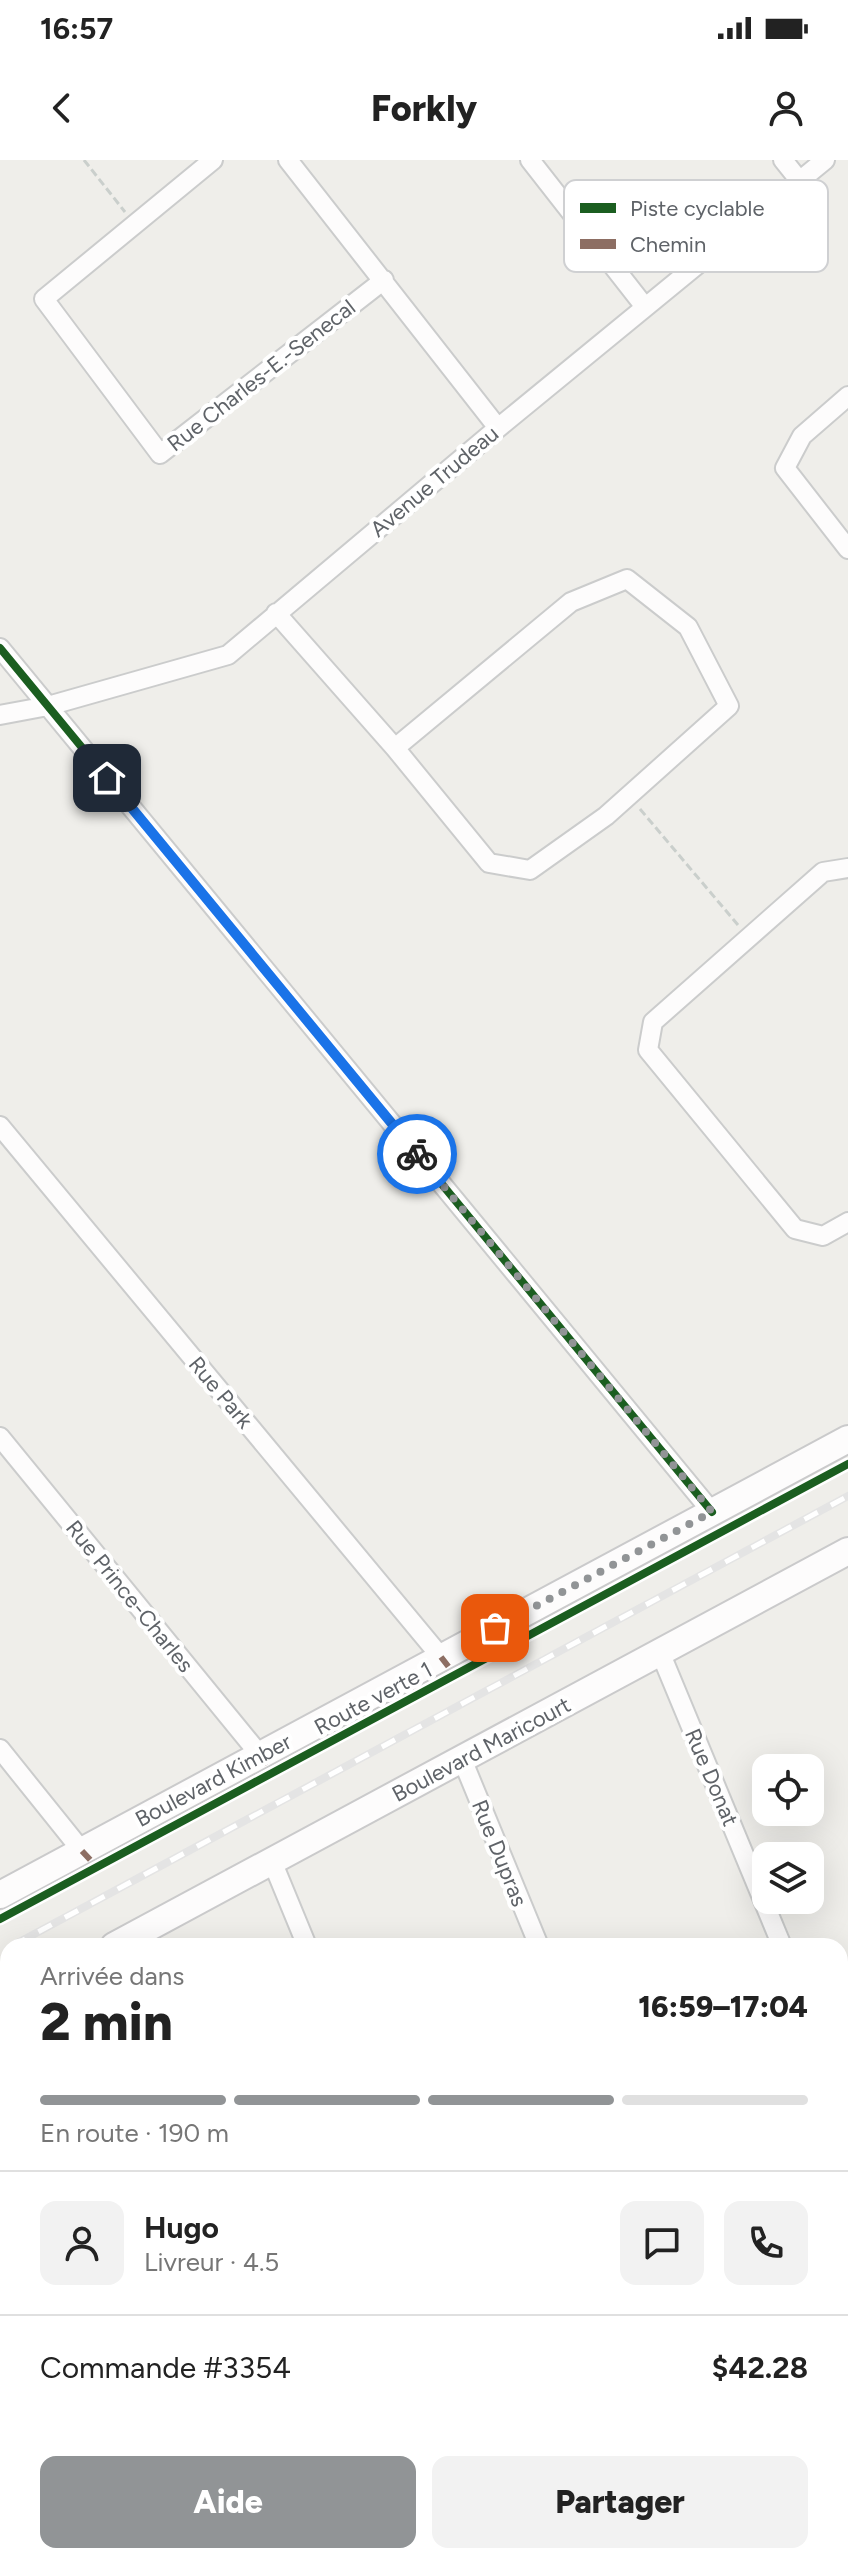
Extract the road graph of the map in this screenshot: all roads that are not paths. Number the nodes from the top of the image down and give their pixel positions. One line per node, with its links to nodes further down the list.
1 (213, 160): 10 (street, Rue Charles-E.-Senecal)
2 (288, 160): 10 (street)
3 (530, 160): 7 (street)
4 (783, 160): 6 (street)
5 (825, 160): 6 (street, Avenue Trudeau)
6 (799, 180)
7 (564, 203)
8 (618, 272): 11 (street)
9 (687, 272): 11 (street, Avenue Trudeau)
10 (384, 280): 13 (street)
11 (645, 307): 13 (street, Avenue Trudeau)
12 (848, 396): 14 (street)
13 (498, 428): 15 (street, Avenue Trudeau)
14 (848, 549)
15 (276, 613): 17 (street, Avenue Trudeau); 19 (street)
16 (0, 648): 17 (street)
17 (48, 706): 18 (street, Avenue Trudeau); 25 (street)
18 (0, 715)
19 (395, 748): 19 (street)
20 (848, 868): 22 (street)
21 (0, 1126): 28 (street, Rue Park)
22 (848, 1222)
23 (0, 1437): 30 (street, Rue Prince-Charles)
24 (848, 1439): 25 (street, Boulevard Kimber)
25 (712, 1512): 28 (street, Boulevard Kimber)
26 (848, 1551): 27 (street, Boulevard Maricourt)
27 (660, 1652): 31 (street, Boulevard Maricourt); 38 (street, Rue Donat)
28 (441, 1657): 30 (street, Boulevard Kimber)
29 (0, 1749): 32 (street)
30 (260, 1755): 32 (street, Boulevard Kimber)
31 (462, 1759): 33 (street, Boulevard Maricourt); 37 (street, Rue Dupras)
32 (82, 1851): 34 (street, Boulevard Kimber)
33 (272, 1861): 35 (street, Boulevard Maricourt); 36 (street)
34 (0, 1895)
35 (129, 1938)
36 (304, 1938)
37 (536, 1938)
38 (779, 1938)

